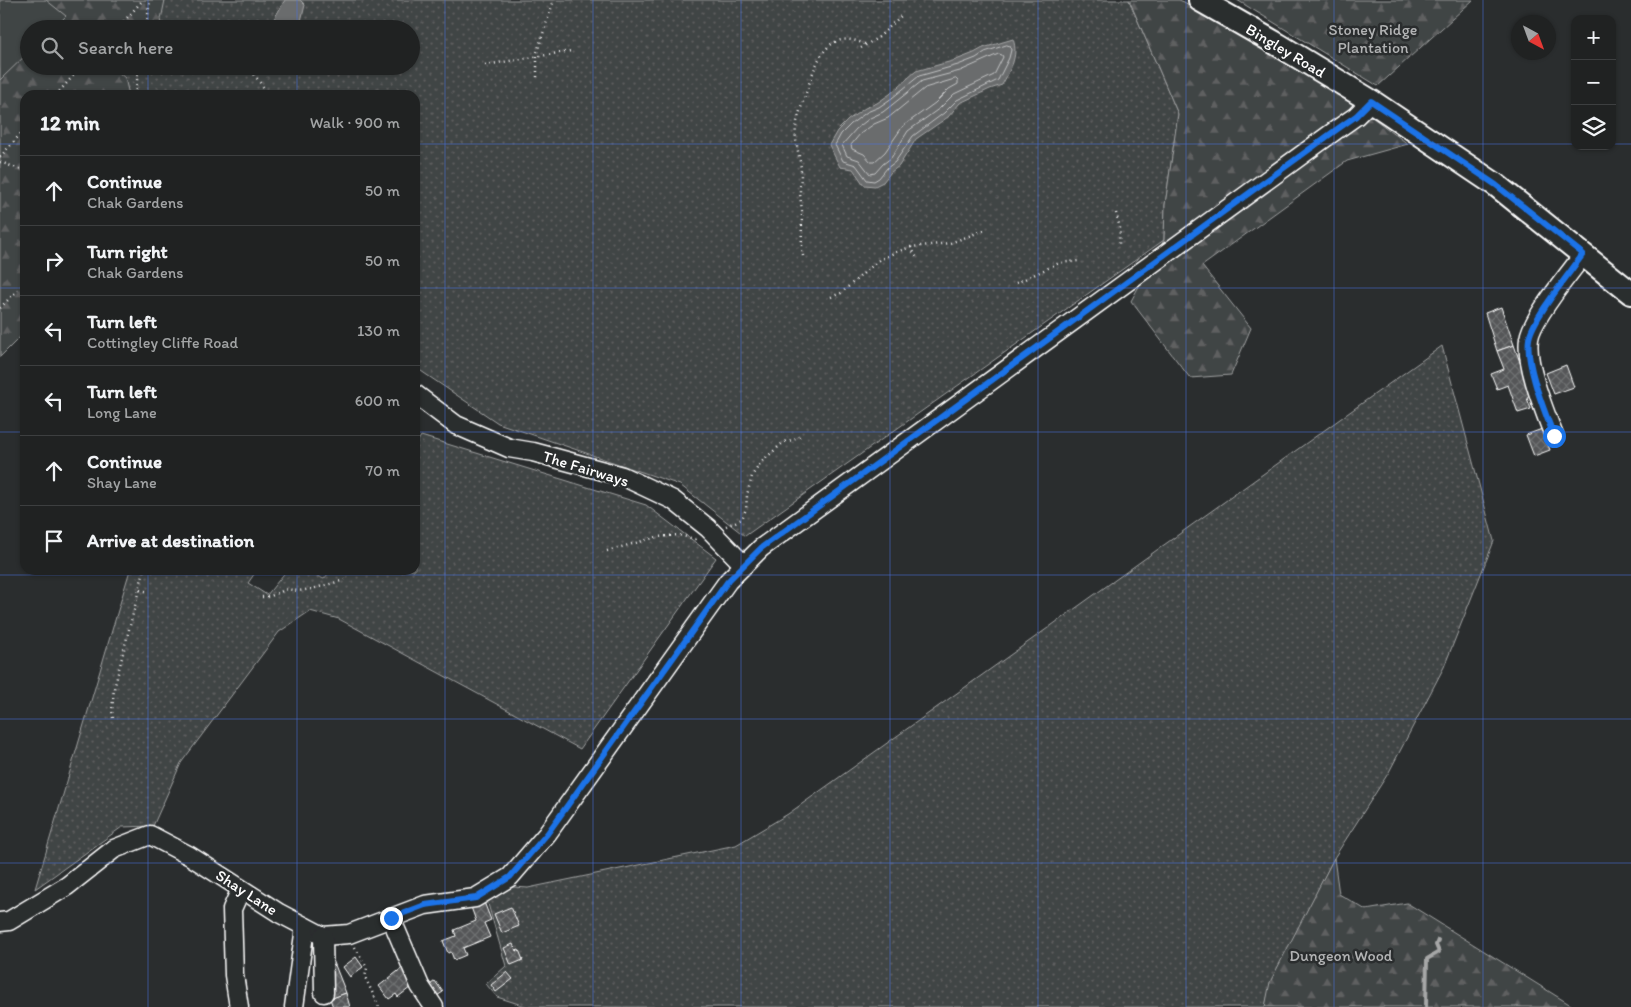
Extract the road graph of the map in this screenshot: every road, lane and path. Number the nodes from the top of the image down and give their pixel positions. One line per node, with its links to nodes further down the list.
1 (143, 0): 6 (path)
2 (150, 0): 7 (path)
3 (554, 0): 11 (path)
4 (1200, 0): 20 (main road, Bingley Road)
5 (903, 14): 8 (path)
6 (124, 20)
7 (147, 20)
8 (867, 45): 9 (path); 30 (path)
9 (861, 48)
10 (571, 51): 11 (path)
11 (537, 56): 12 (path); 16 (path)
12 (485, 65)
13 (74, 75): 17 (path)
14 (138, 75): 18 (path)
15 (255, 75): 19 (path)
16 (537, 77)
17 (60, 90)
18 (136, 90)
19 (265, 90)
20 (1371, 101): 29 (main road, Bingley Road); 44 (street)
21 (20, 134): 22 (path)
22 (0, 156)
23 (0, 162): 24 (path)
24 (20, 169)
25 (1116, 213): 27 (path)
26 (985, 230): 28 (path)
27 (1120, 245)
28 (911, 248): 31 (path); 36 (path)
29 (1583, 254): 35 (main road, Bingley Road); 40 (street)
30 (803, 256)
31 (918, 260)
32 (1078, 261): 33 (path)
33 (1016, 283)
34 (20, 289): 37 (path)
35 (1631, 292)
36 (830, 296)
37 (0, 308)
38 (420, 398): 44 (street, The Fairways)
39 (802, 435): 41 (path)
40 (1554, 436)
41 (723, 527)
42 (703, 535): 43 (path)
43 (607, 551)
44 (744, 565): 52 (street)
45 (143, 575): 47 (path)
46 (348, 579): 49 (path)
47 (140, 590): 48 (path); 50 (path)
48 (149, 592)
49 (262, 597)
50 (113, 718)
51 (241, 889): 53 (street, Shay Lane); 54 (street, Shay Lane); 58 (street)
52 (391, 918): 55 (street); 61 (street)
53 (0, 922)
54 (305, 927): 56 (street, Shay Lane); 59 (street)
55 (349, 934): 56 (street); 60 (path)
56 (323, 936): 57 (street)
57 (324, 993)
58 (239, 1007)
59 (294, 1007)
60 (379, 1007)
61 (434, 1007)

